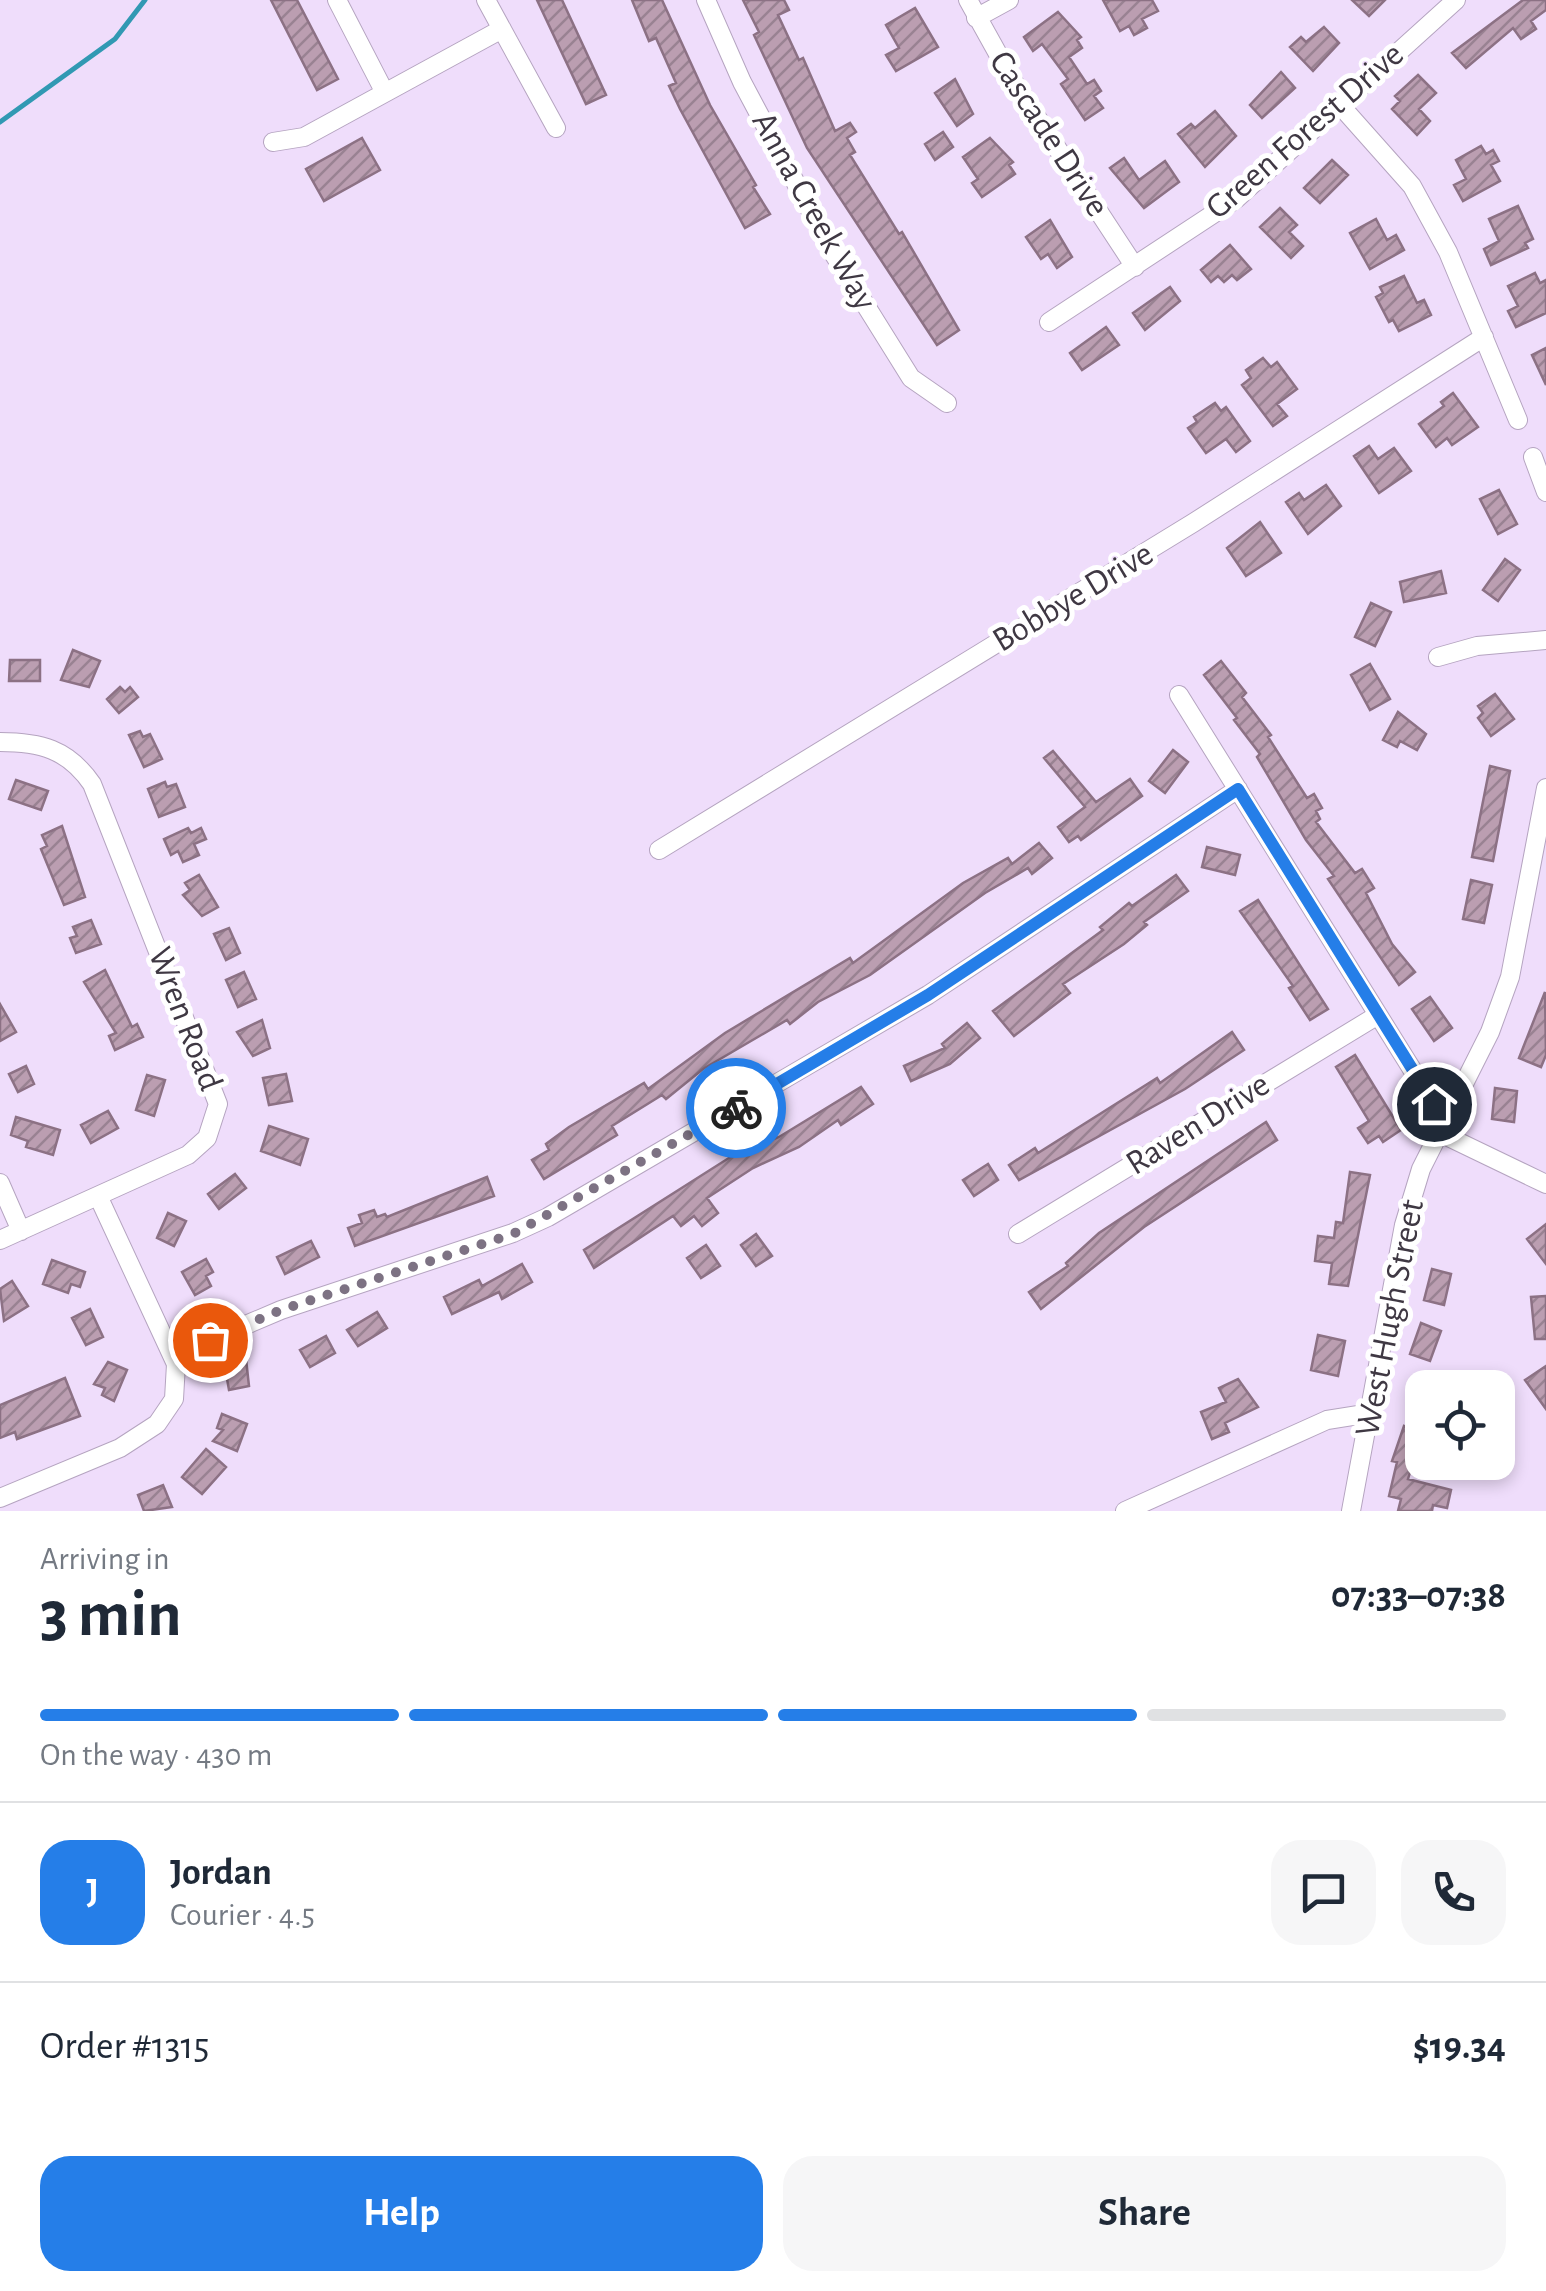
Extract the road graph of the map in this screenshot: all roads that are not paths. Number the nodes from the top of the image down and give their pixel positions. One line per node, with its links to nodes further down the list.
1 (486, 0): 8 (street)
2 (706, 0): 16 (street, Anna Creek Way)
3 (968, 0): 7 (street, Cascade Drive)
4 (1009, 0): 7 (street)
5 (1456, 0): 10 (street, Green Forest Drive)
6 (343, 2): 9 (street)
7 (976, 18): 13 (street, Cascade Drive)
8 (502, 29): 9 (street); 11 (street)
9 (384, 91): 12 (street)
10 (1340, 105): 13 (street, Green Forest Drive); 15 (street)
11 (556, 128)
12 (273, 142)
13 (1135, 267): 14 (street, Green Forest Drive)
14 (1049, 322)
15 (1484, 338): 17 (street); 26 (street, Bobbye Drive)
16 (948, 402)
17 (1518, 420)
18 (1533, 457): 19 (street)
19 (1546, 492)
20 (1546, 640): 21 (street)
21 (1438, 657)
22 (1180, 696): 25 (street)
23 (0, 742): 31 (street, Wren Road)
24 (1546, 788): 28 (street, West Hugh Street)
25 (1238, 789): 27 (street); 35 (street)
26 (659, 850)
27 (1378, 1015): 28 (street); 33 (street, Raven Drive)
28 (1442, 1124): 30 (street); 36 (street, West Hugh Street)
29 (0, 1183): 32 (street)
30 (1546, 1184)
31 (99, 1198): 32 (street, Wren Road); 35 (street)
32 (21, 1231): 34 (street, Wren Road)
33 (1018, 1234)
34 (0, 1240)
35 (173, 1356): 37 (street)
36 (1371, 1413): 38 (street); 39 (street, West Hugh Street)
37 (0, 1498)
38 (1125, 1511)
39 (1351, 1511)

